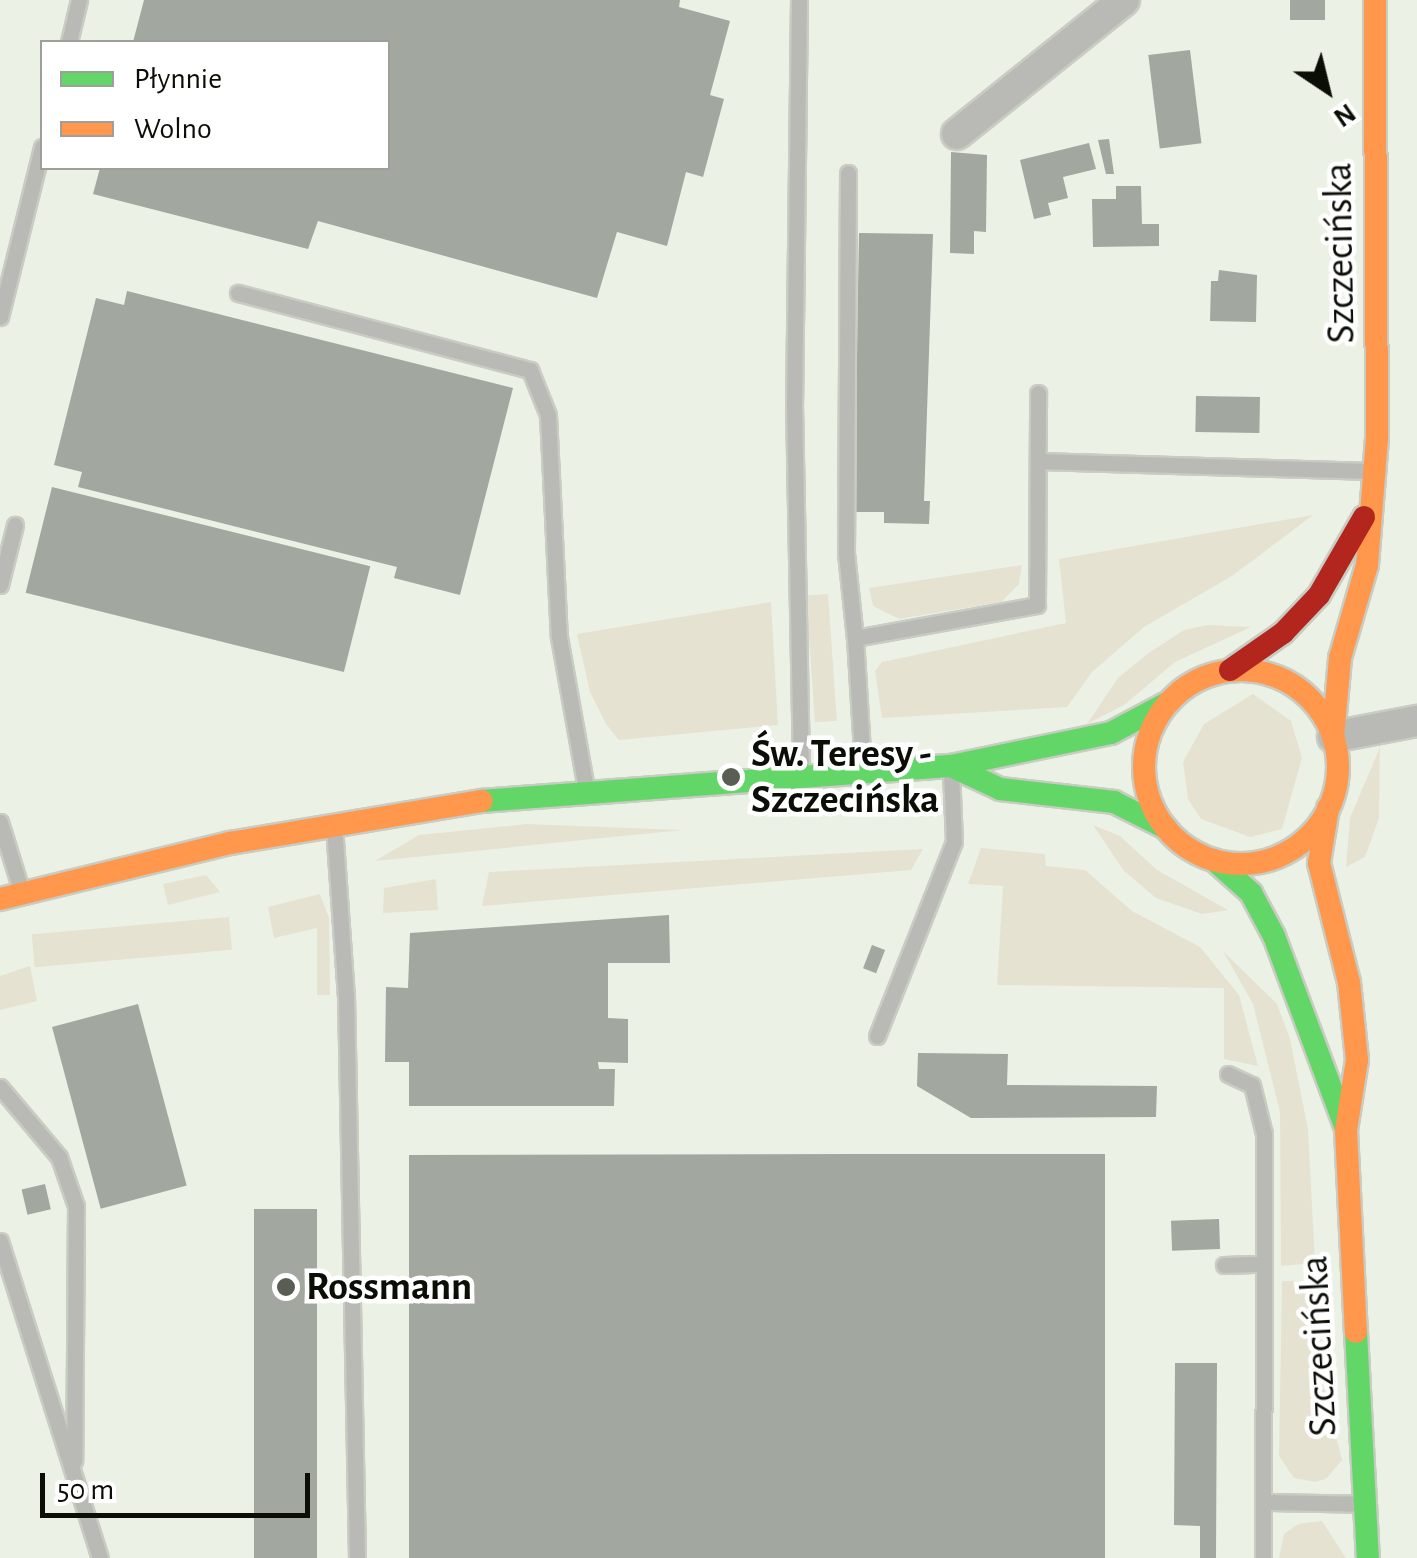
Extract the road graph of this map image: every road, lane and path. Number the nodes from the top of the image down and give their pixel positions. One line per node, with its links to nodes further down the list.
1 (79, 0): 5 (lane)
2 (799, 0): 24 (lane)
3 (1124, 0): 6 (street)
4 (1375, 0): 13 (main road, Szczecińska)
5 (69, 40)
6 (957, 134)
7 (40, 155): 10 (lane)
8 (848, 173): 17 (lane)
9 (238, 293): 25 (lane)
10 (0, 317)
11 (1038, 392): 12 (lane)
12 (1038, 461): 13 (lane); 17 (lane)
13 (1375, 471): 14 (main road, Szczecińska)
14 (1371, 505): 18 (main road, Szczecińska); 21 (main road, Szczecińska)
15 (15, 526): 16 (lane)
16 (0, 586)
17 (855, 638): 23 (lane)
18 (1230, 670): 19 (main road); 21 (main road)
19 (1170, 702): 22 (main road); 29 (main road)
20 (1417, 720): 21 (street)
21 (1333, 737): 26 (main road)
22 (951, 766): 23 (main road); 29 (main road); 32 (lane)
23 (864, 768): 24 (main road)
24 (802, 772): 25 (main road)
25 (586, 788): 28 (main road)
26 (1328, 808): 30 (main road); 35 (main road, Szczecińska)
27 (0, 822): 31 (lane)
28 (334, 822): 31 (main road); 43 (lane)
29 (1166, 828): 30 (main road)
30 (1214, 860): 35 (main road, Szczecińska)
31 (11, 896)
32 (877, 1036)
33 (1228, 1074): 37 (lane)
34 (0, 1087): 39 (lane)
35 (1346, 1130): 41 (main road, Szczecińska)
36 (0, 1241): 39 (lane)
37 (1261, 1264): 38 (lane); 40 (lane)
38 (1224, 1265)
39 (74, 1461): 42 (lane)
40 (1264, 1502): 41 (lane); 44 (lane)
41 (1365, 1504): 45 (main road, Szczecińska)
42 (100, 1558)
43 (358, 1558)
44 (1263, 1558)
45 (1368, 1558)

